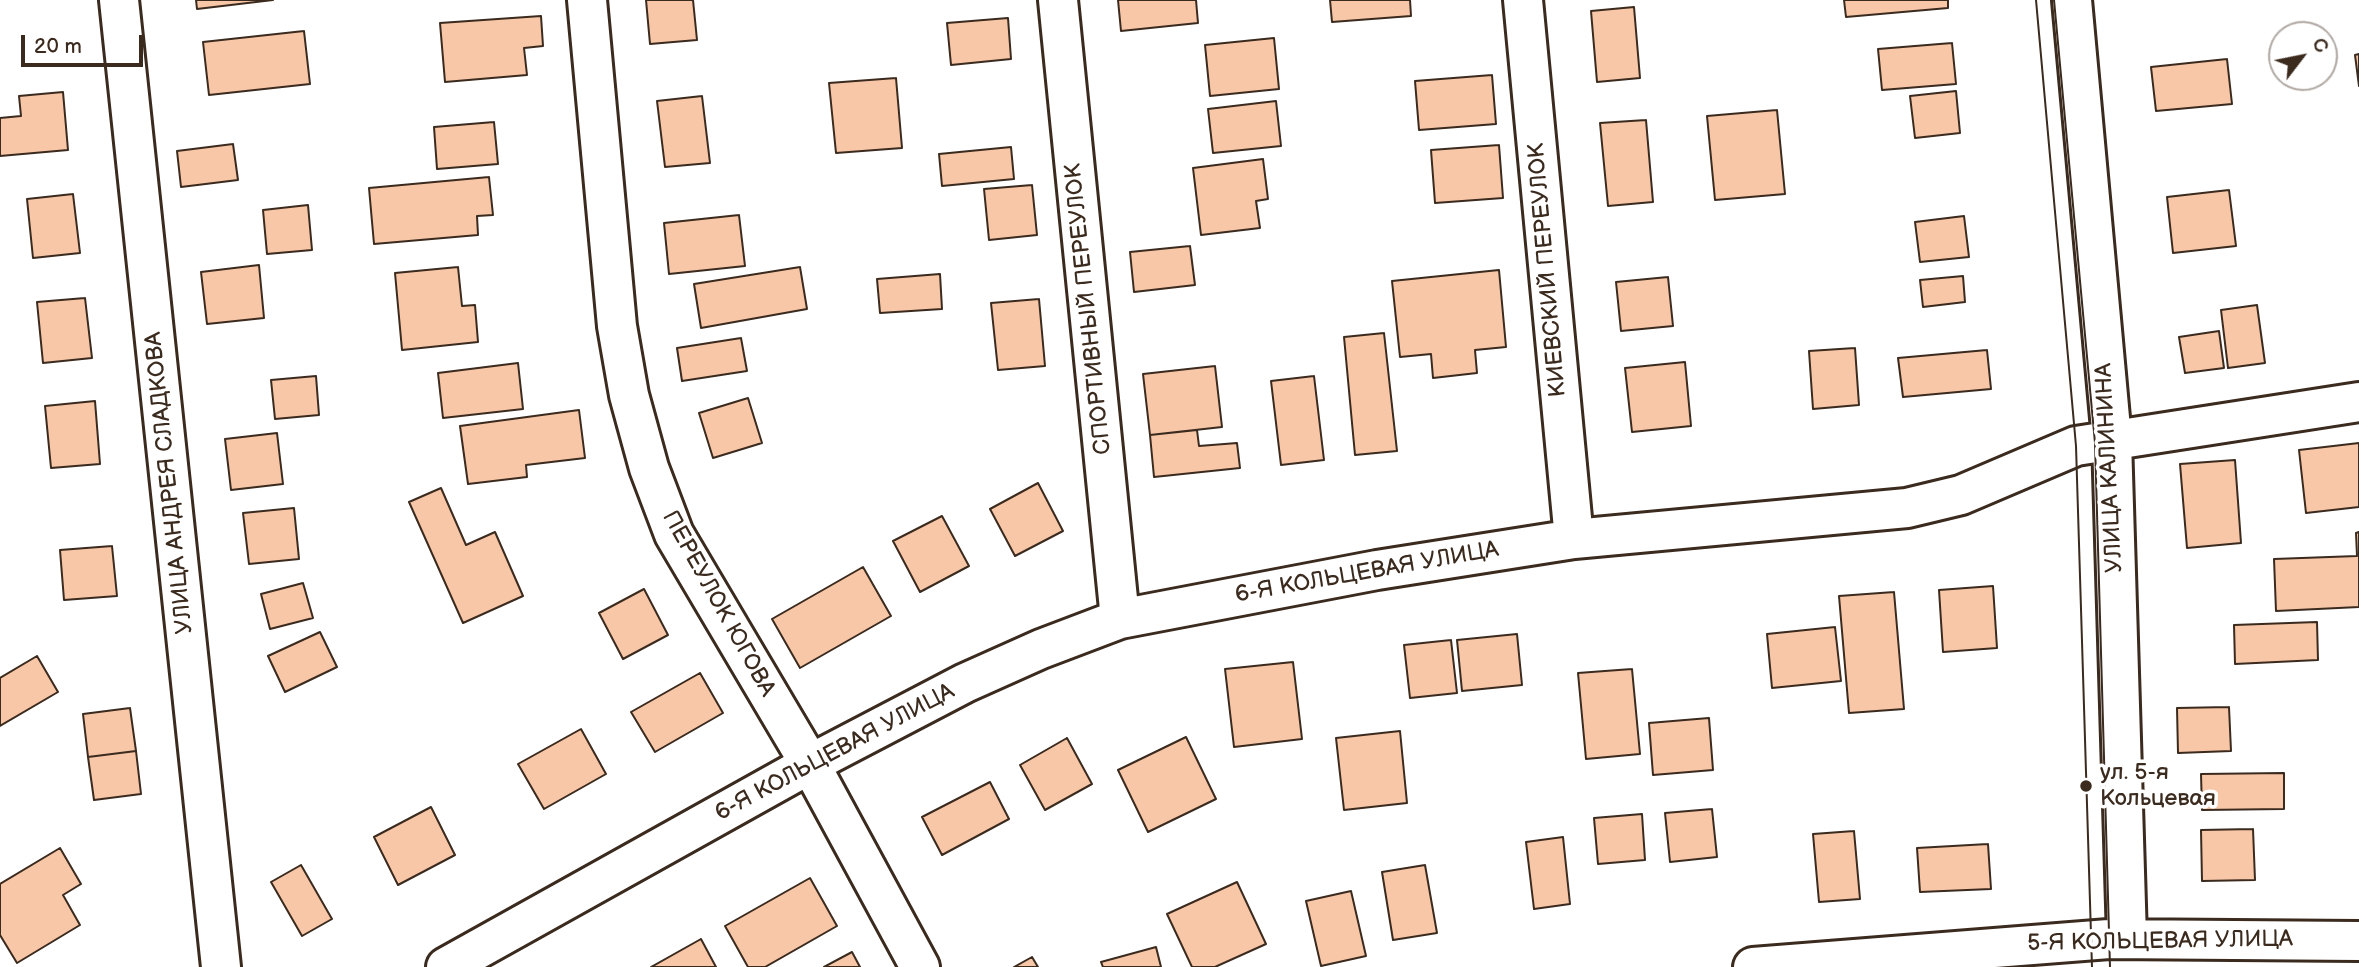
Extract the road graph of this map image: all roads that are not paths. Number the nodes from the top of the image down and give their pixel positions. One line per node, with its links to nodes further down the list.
1 (119, 0): 14 (street, УЛИЦА АНДРЕЯ СЛАДКОВА)
2 (587, 0): 10 (street, ПЕРЕУЛОК ЮГОВА)
3 (1058, 0): 9 (street, СПОРТИВНЫЙ ПЕРЕУЛОК)
4 (1523, 0): 8 (street, КИЕВСКИЙ ПЕРЕУЛОК)
5 (2072, 0): 7 (street, УЛИЦА КАЛИНИНА)
6 (2359, 402): 7 (street, 6-Я КОЛЬЦЕВАЯ УЛИЦА)
7 (2112, 440): 8 (street, 6-Я КОЛЬЦЕВАЯ УЛИЦА); 11 (street, УЛИЦА КАЛИНИНА)
8 (1574, 539): 9 (street, 6-Я КОЛЬЦЕВАЯ УЛИЦА)
9 (1120, 619): 10 (street, 6-Я КОЛЬЦЕВАЯ УЛИЦА)
10 (810, 764): 15 (street, 6-Я КОЛЬЦЕВАЯ УЛИЦА); 16 (street, ПЕРЕУЛОК ЮГОВА)
11 (2127, 938): 12 (street, 5-Я КОЛЬЦЕВАЯ УЛИЦА); 13 (street, 5-Я КОЛЬЦЕВАЯ УЛИЦА)
12 (2359, 941)
13 (2066, 954): 17 (street, 5-Я КОЛЬЦЕВАЯ УЛИЦА)
14 (220, 967)
15 (446, 967)
16 (920, 967)
17 (1753, 967)

